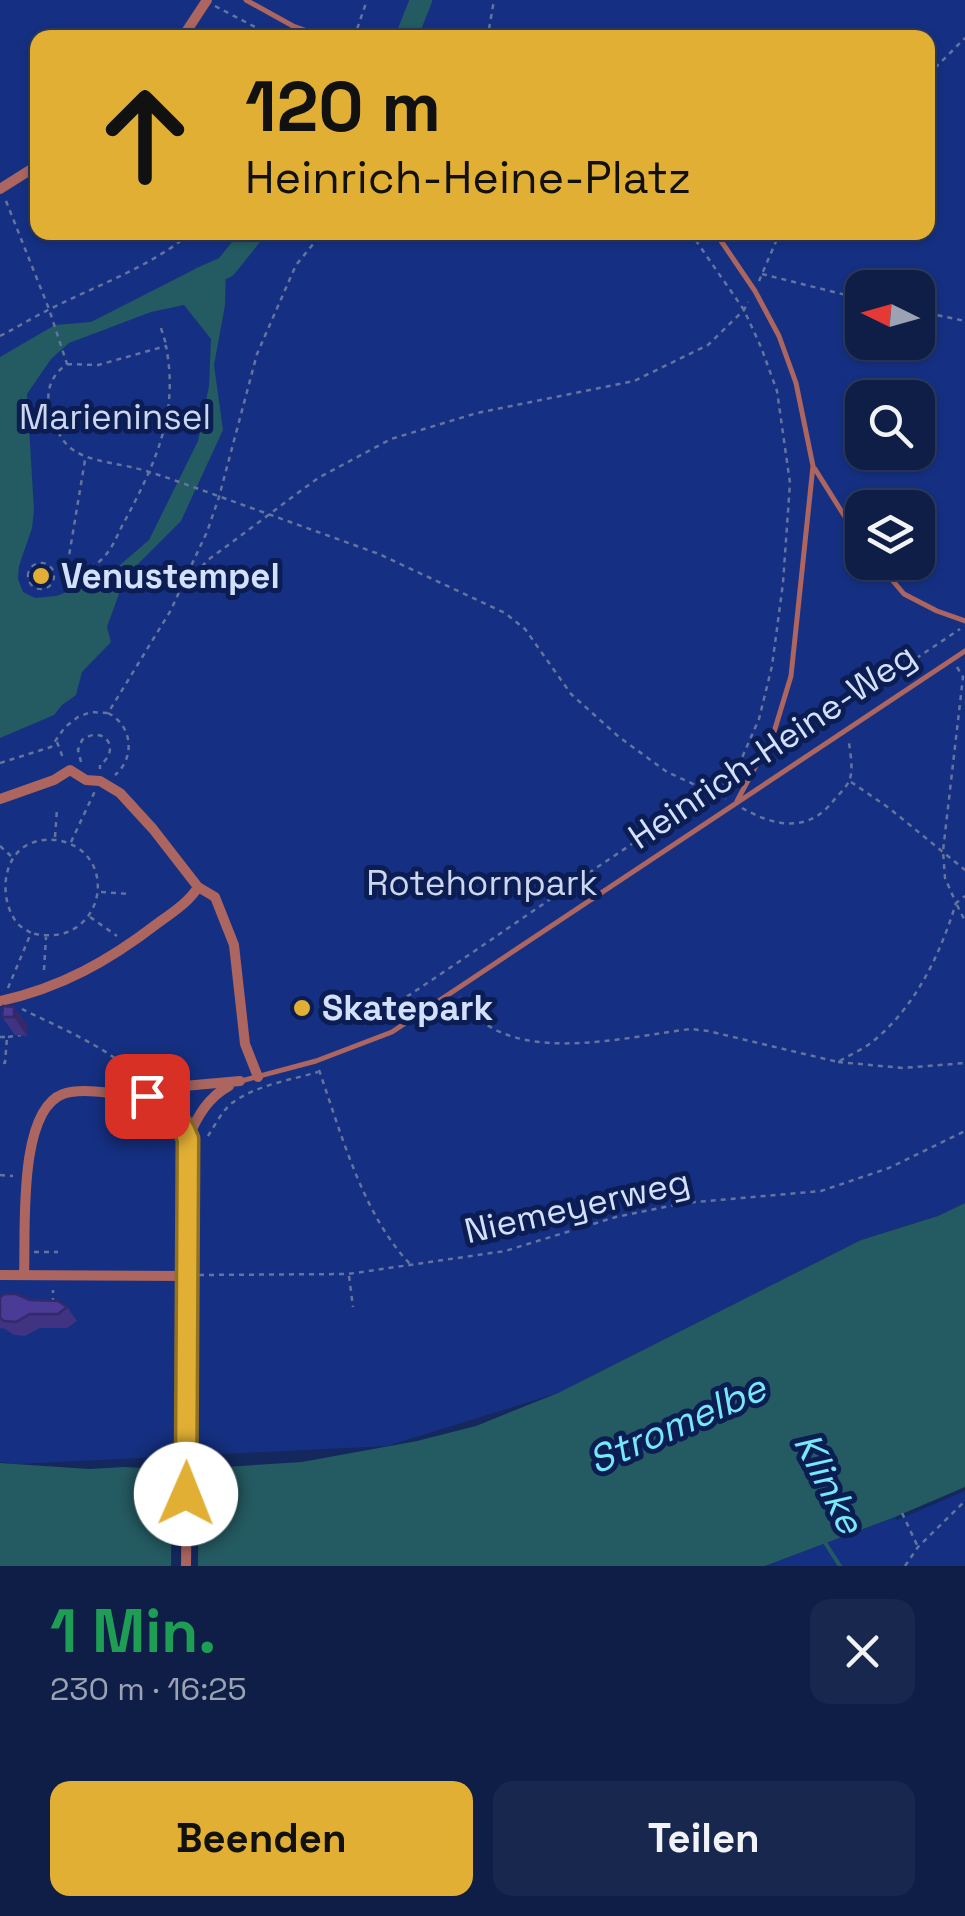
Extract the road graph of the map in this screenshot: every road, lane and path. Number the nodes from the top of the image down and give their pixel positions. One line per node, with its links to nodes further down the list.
1 (207, 0): 5 (street); 6 (path)
2 (246, 0): 7 (lane)
3 (366, 0): 8 (path)
4 (494, 0): 9 (path)
5 (187, 30)
6 (261, 30)
7 (304, 30)
8 (357, 30)
9 (489, 30)
10 (965, 38): 11 (path)
11 (935, 68)
12 (30, 170): 13 (street)
13 (0, 188): 22 (path)
14 (182, 240): 22 (path)
15 (316, 240): 33 (path)
16 (696, 240): 23 (path)
17 (720, 240): 20 (lane)
18 (777, 240): 19 (path)
19 (762, 274): 20 (path); 21 (path)
20 (755, 291): 23 (path); 31 (lane)
21 (845, 295)
22 (50, 309): 27 (path); 29 (path)
23 (744, 310): 34 (path); 51 (path)
24 (935, 315): 25 (path)
25 (965, 321)
26 (161, 328): 28 (path)
27 (0, 336)
28 (166, 346): 29 (path); 32 (path)
29 (67, 364): 30 (path)
30 (85, 458): 32 (path); 36 (path)
31 (813, 466): 35 (lane); 49 (lane)
32 (149, 472): 33 (path); 36 (path)
33 (219, 497): 34 (path); 39 (path)
34 (269, 514): 39 (path); 54 (path)
35 (845, 517)
36 (66, 574): 37 (path)
37 (53, 577): 37 (path)
38 (892, 580): 40 (lane)
39 (181, 588): 43 (path)
40 (965, 624): 49 (path, Heinrich-Heine-Weg)
41 (965, 651): 42 (lane, Heinrich-Heine-Weg)
42 (952, 658): 44 (lane, Heinrich-Heine-Weg); 61 (path)
43 (108, 713): 45 (path); 52 (path)
44 (846, 731): 53 (path); 56 (lane, Heinrich-Heine-Weg)
45 (56, 741): 46 (path); 48 (path)
46 (61, 753)
47 (82, 760): 50 (path)
48 (0, 763)
49 (757, 764): 51 (path, Heinrich-Heine-Weg); 56 (lane)
50 (100, 765)
51 (732, 780): 54 (path, Heinrich-Heine-Weg)
52 (100, 781): 55 (street); 59 (path); 65 (street)
53 (849, 781): 56 (path); 61 (path)
54 (712, 792): 56 (path); 78 (path, Heinrich-Heine-Weg)
55 (0, 798)
56 (735, 804): 76 (lane, Heinrich-Heine-Weg)
57 (57, 808): 58 (path)
58 (54, 840): 59 (path); 62 (path)
59 (70, 844): 66 (path)
60 (0, 846): 62 (path)
61 (943, 851): 63 (path); 69 (path)
62 (12, 857): 64 (path)
63 (965, 870)
64 (1, 884): 72 (path)
65 (198, 887): 74 (street); 86 (street)
66 (98, 892): 67 (path); 70 (path)
67 (130, 894)
68 (965, 896): 69 (path)
69 (956, 904): 71 (path); 83 (path)
70 (89, 916): 73 (path); 74 (path)
71 (965, 921)
72 (32, 932): 73 (path); 77 (path)
73 (46, 936): 75 (path)
74 (130, 945): 77 (street)
75 (44, 970)
76 (456, 991): 83 (path); 86 (lane, Heinrich-Heine-Weg)
77 (2, 1000): 85 (path)
78 (365, 1024)
79 (21, 1036): 81 (path)
80 (0, 1037): 81 (path)
81 (6, 1037): 82 (path)
82 (0, 1062)
83 (838, 1062): 84 (path)
84 (965, 1063)
85 (136, 1077)
86 (258, 1077): 87 (lane, Heinrich-Heine-Weg)
87 (240, 1081): 88 (street, Heinrich-Heine-Weg); 91 (street, Heinrich-Heine-Weg)
88 (140, 1094): 91 (street); 93 (street, Heinrich-Heine-Weg)
89 (965, 1131): 96 (path, Niemeyerweg)
90 (208, 1136): 96 (path)
91 (188, 1139): 100 (street)
92 (0, 1176): 93 (path)
93 (27, 1177): 94 (street)
94 (24, 1252): 95 (path); 99 (street)
95 (58, 1252)
96 (411, 1266): 97 (path, Niemeyerweg)
97 (348, 1274): 100 (path, Niemeyerweg); 102 (path)
98 (0, 1275): 99 (street)
99 (24, 1275): 100 (street)
100 (188, 1276): 107 (street)
101 (54, 1290): 103 (path)
102 (352, 1307)
103 (54, 1314)
104 (965, 1501): 106 (path)
105 (902, 1513): 106 (path)
106 (918, 1547): 108 (path)
107 (186, 1566)
108 (905, 1566)

